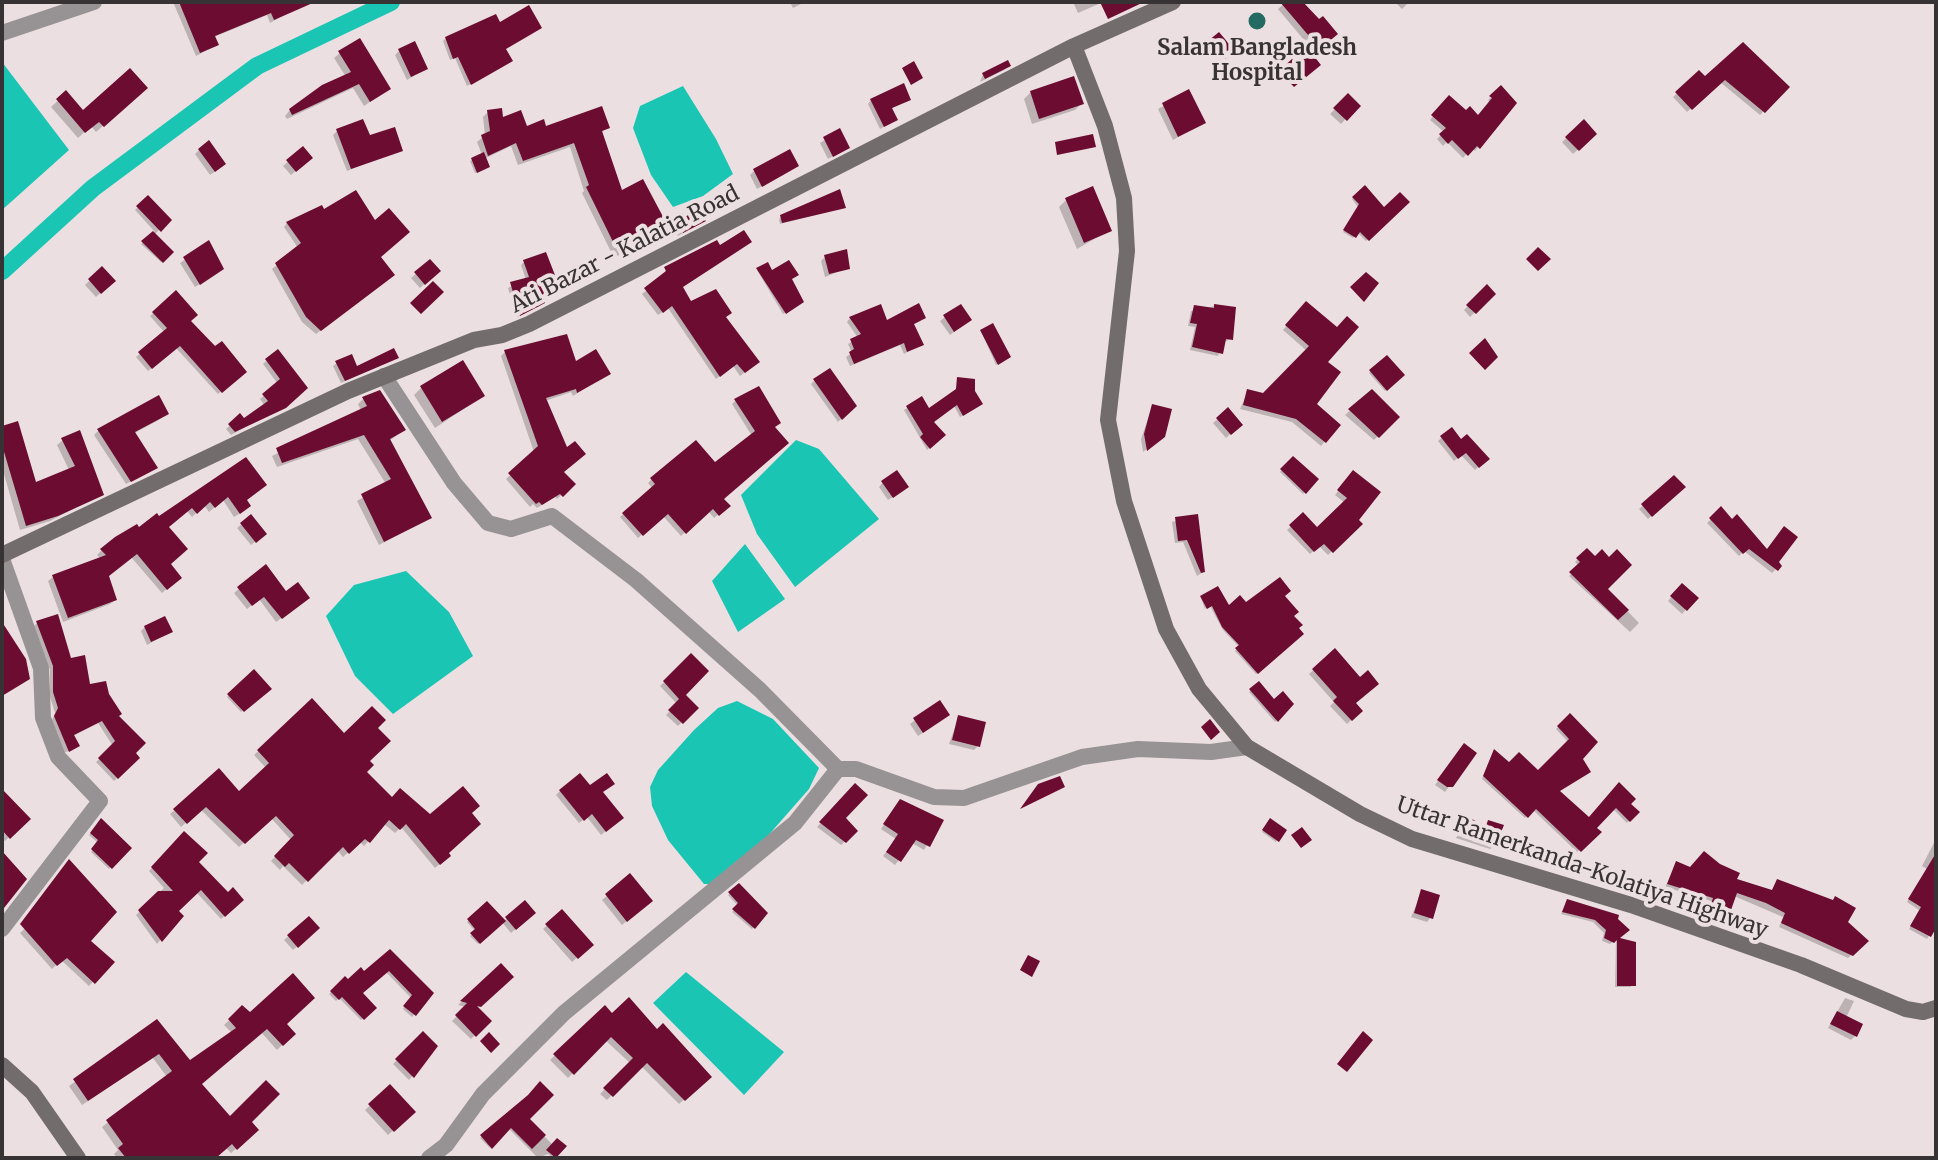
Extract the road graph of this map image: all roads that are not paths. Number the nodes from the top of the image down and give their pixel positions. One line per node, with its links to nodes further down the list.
1 (94, 2): 3 (street)
2 (1173, 2): 4 (street, Ati Bazar - Kalatia Road)
3 (2, 33)
4 (1074, 46): 5 (street, Ati Bazar - Kalatia Road); 7 (street, Uttar Ramerkanda-Kolatiya Highway)
5 (384, 376): 6 (street, Ati Bazar - Kalatia Road); 8 (street)
6 (2, 557): 9 (street)
7 (1247, 747): 8 (street); 10 (street, Uttar Ramerkanda-Kolatiya Highway)
8 (838, 769): 13 (street)
9 (2, 929)
10 (1936, 1008)
11 (2, 1065): 12 (street)
12 (78, 1158)
13 (429, 1158)

